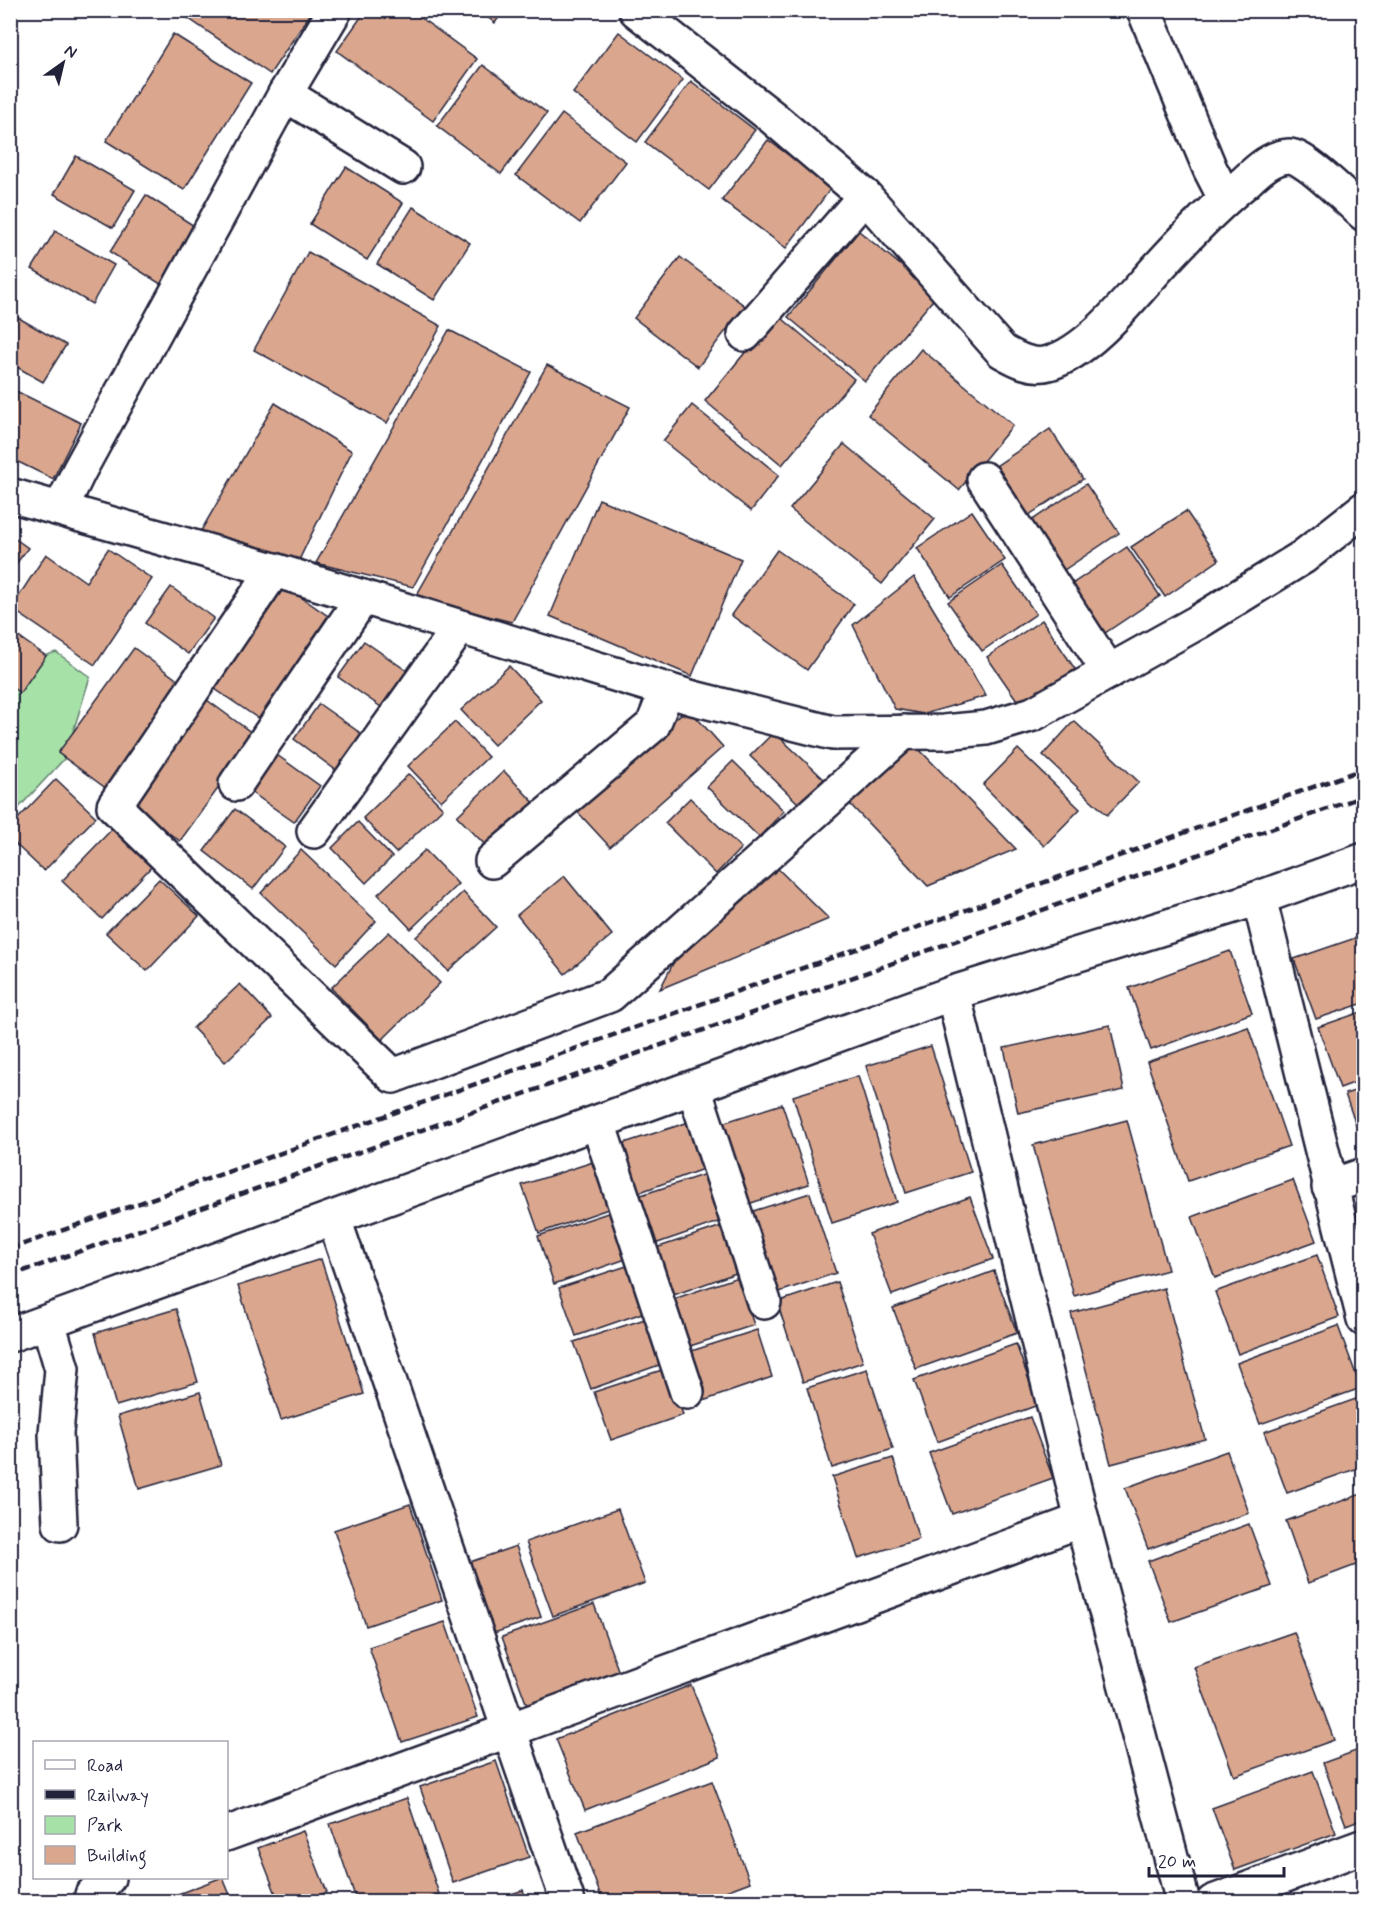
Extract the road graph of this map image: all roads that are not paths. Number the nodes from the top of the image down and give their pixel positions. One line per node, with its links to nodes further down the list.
1 (335, 10): 4 (street)
2 (636, 10): 6 (street)
3 (1144, 10): 7 (street)
4 (285, 94): 5 (street); 12 (street)
5 (403, 167)
6 (865, 196): 7 (street); 9 (street)
7 (1225, 198): 8 (street)
8 (1364, 214)
9 (745, 334)
10 (984, 479): 17 (street)
11 (10, 495): 12 (street)
12 (61, 508): 14 (street)
13 (1364, 509): 17 (street)
14 (274, 570): 15 (street); 19 (street)
15 (363, 597): 16 (street); 20 (street)
16 (460, 627): 18 (street); 21 (street)
17 (1109, 672): 19 (street)
18 (667, 690): 19 (street); 23 (street)
19 (904, 732)
20 (236, 784)
21 (314, 831)
22 (1364, 860): 24 (street)
23 (492, 861)
24 (1259, 898): 25 (street); 29 (street)
25 (953, 993): 26 (street); 36 (street)
26 (694, 1088): 27 (street); 31 (street)
27 (598, 1123): 30 (street); 35 (street)
28 (1364, 1175): 29 (street)
29 (1329, 1187): 32 (street)
30 (334, 1219): 33 (street); 38 (street)
31 (765, 1302)
32 (1364, 1319)
33 (48, 1322): 34 (street); 37 (street)
34 (10, 1335)
35 (687, 1392)
36 (1082, 1520): 38 (street); 44 (street)
37 (60, 1524)
38 (509, 1731): 39 (street); 43 (street)
39 (228, 1833)
40 (1364, 1846): 45 (street)
41 (107, 1879): 42 (street)
42 (92, 1902)
43 (568, 1902)
44 (1183, 1902)
45 (1213, 1902)

